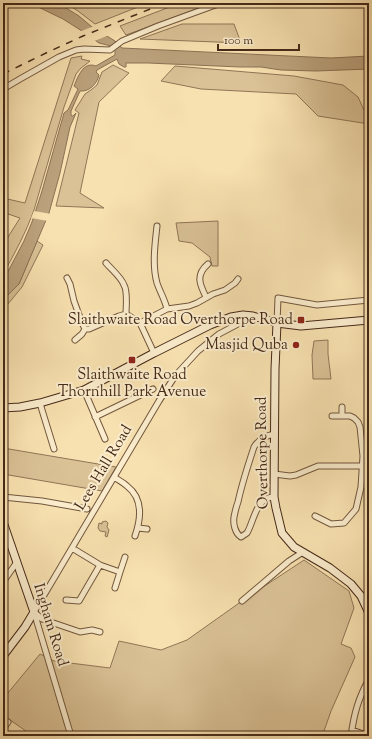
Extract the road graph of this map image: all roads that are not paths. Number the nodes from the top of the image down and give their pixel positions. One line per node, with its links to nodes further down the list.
1 (221, 3): 2 (street)
2 (3, 90)
3 (157, 226): 10 (street)
4 (106, 263): 11 (street)
5 (208, 264): 8 (street)
6 (67, 278): 16 (street)
7 (238, 279): 8 (street)
8 (206, 297): 10 (street)
9 (369, 300): 15 (street)
10 (167, 309): 14 (street)
11 (126, 314): 14 (street); 16 (street)
12 (253, 316): 15 (street); 18 (street); 32 (street, Lees Hall Road)
13 (369, 320): 15 (street)
14 (140, 323): 18 (street)
15 (277, 323): 27 (street, Overthorpe Road)
16 (86, 329): 17 (street)
17 (75, 340)
18 (154, 353): 20 (street)
19 (153, 388): 26 (street)
20 (84, 390): 21 (street); 26 (street)
21 (40, 403): 23 (street); 29 (street)
22 (342, 407): 25 (street)
23 (3, 408)
24 (332, 416): 25 (street)
25 (342, 416): 30 (street)
26 (95, 417): 28 (street)
27 (274, 434): 31 (street, Overthorpe Road); 34 (street)
28 (105, 439)
29 (54, 449)
30 (362, 466): 31 (street); 36 (street)
31 (274, 474): 34 (street, Overthorpe Road)
32 (114, 478): 38 (street); 41 (street, Lees Hall Road)
33 (3, 497): 35 (street)
34 (274, 497): 42 (street, Overthorpe Road)
35 (87, 509)
36 (315, 516)
37 (3, 522): 44 (street, Ingham Road)
38 (138, 528): 39 (street); 40 (street)
39 (147, 529)
40 (134, 536)
41 (72, 548): 45 (street); 52 (street, Lees Hall Road)
42 (303, 552): 49 (street, Overthorpe Road); 51 (street)
43 (124, 557): 46 (street)
44 (17, 562): 47 (street); 52 (street, Ingham Road)
45 (100, 565): 46 (street); 50 (street)
46 (120, 572): 48 (street)
47 (3, 582)
48 (115, 588)
49 (366, 599): 53 (street, Overthorpe Road)
50 (66, 600)
51 (242, 601)
52 (34, 612): 54 (street); 55 (street, Lees Hall Road); 60 (street, Ingham Road)
53 (369, 613)
54 (100, 632)
55 (3, 656)
56 (369, 680): 59 (street)
57 (8, 722): 58 (street)
58 (3, 729)
59 (351, 733): 61 (street)
60 (71, 736)
61 (369, 736)

